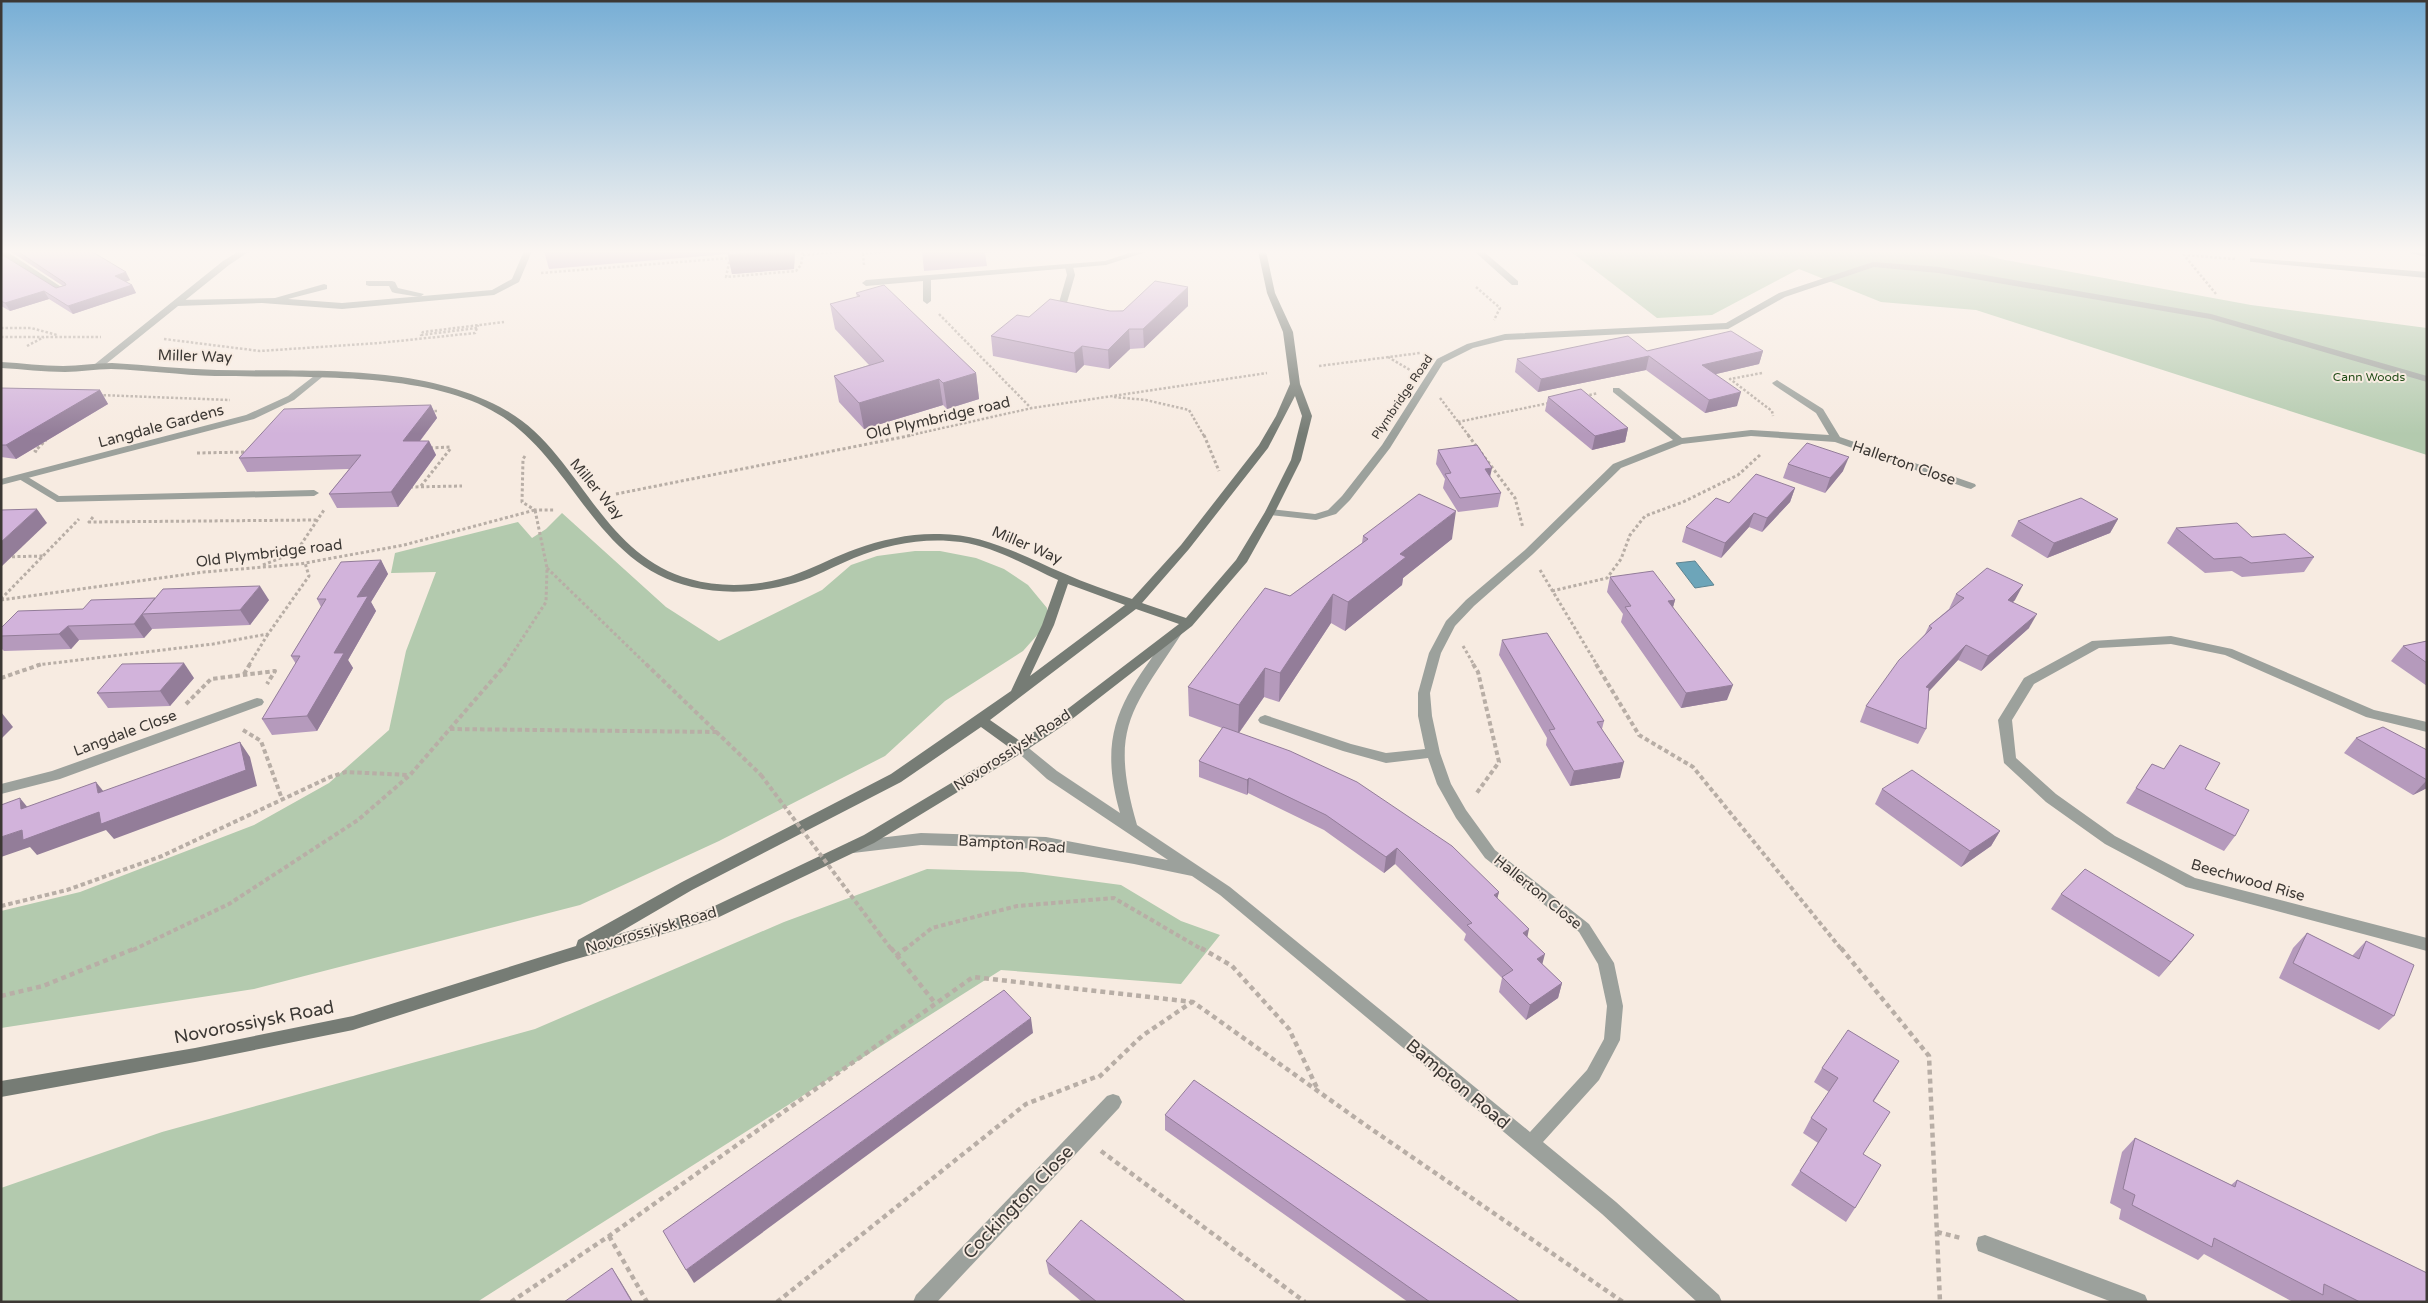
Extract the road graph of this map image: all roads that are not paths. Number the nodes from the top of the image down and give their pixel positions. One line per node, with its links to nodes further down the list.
1 (165, 312): 6 (street)
2 (1280, 312): 10 (main road, Novorossiysk Road)
3 (1753, 312): 18 (street, Plymbridge Road)
4 (2182, 312): 8 (street, Plymbridge Road)
5 (1, 365): 6 (main road, Miller Way)
6 (98, 366): 7 (main road, Miller Way)
7 (318, 376): 14 (street, Langdale Gardens); 19 (main road, Miller Way)
8 (2427, 379)
9 (1777, 383): 12 (street, Hallerton Close)
10 (1295, 384): 18 (main road, Novorossiysk Road); 20 (main road, Novorossiysk Road)
11 (1616, 390): 13 (street)
12 (1836, 439): 13 (street, Hallerton Close); 16 (street, Hallerton Close)
13 (1680, 441): 31 (street, Hallerton Close)
14 (23, 477): 15 (street, Langdale Gardens); 17 (street)
15 (1, 482)
16 (1971, 486)
17 (314, 493)
18 (1270, 512): 21 (main road, Novorossiysk Road)
19 (1064, 578): 20 (main road, Miller Way); 23 (main road)
20 (1134, 604): 21 (main road, Miller Way); 23 (main road, Novorossiysk Road)
21 (1188, 623): 22 (main road, Novorossiysk Road)
22 (1176, 632): 30 (main road, Novorossiysk Road); 33 (street)
23 (1016, 693): 25 (main road, Novorossiysk Road)
24 (257, 702): 32 (street, Langdale Close)
25 (981, 720): 30 (main road); 37 (main road, Novorossiysk Road)
26 (1265, 720): 31 (street)
27 (2403, 722): 28 (street, Beechwood Rise); 29 (street, Beechwood Rise); 36 (street, Beechwood Rise)
28 (2427, 727)
29 (2427, 736)
30 (1020, 748): 33 (street, Bampton Road); 34 (main road, Novorossiysk Road)
31 (1433, 753): 40 (street, Hallerton Close)
32 (1, 789)
33 (1131, 828): 35 (street, Bampton Road)
34 (853, 847): 35 (street, Bampton Road); 37 (main road, Novorossiysk Road)
35 (1200, 874): 40 (street, Bampton Road)
36 (2427, 945)
37 (566, 955): 38 (main road, Novorossiysk Road)
38 (1, 1089)
39 (1113, 1102): 42 (street, Cockington Close)
40 (1530, 1144): 43 (street, Bampton Road)
41 (1986, 1244): 44 (street)
42 (923, 1302)
43 (1712, 1302)
44 (2138, 1302)

